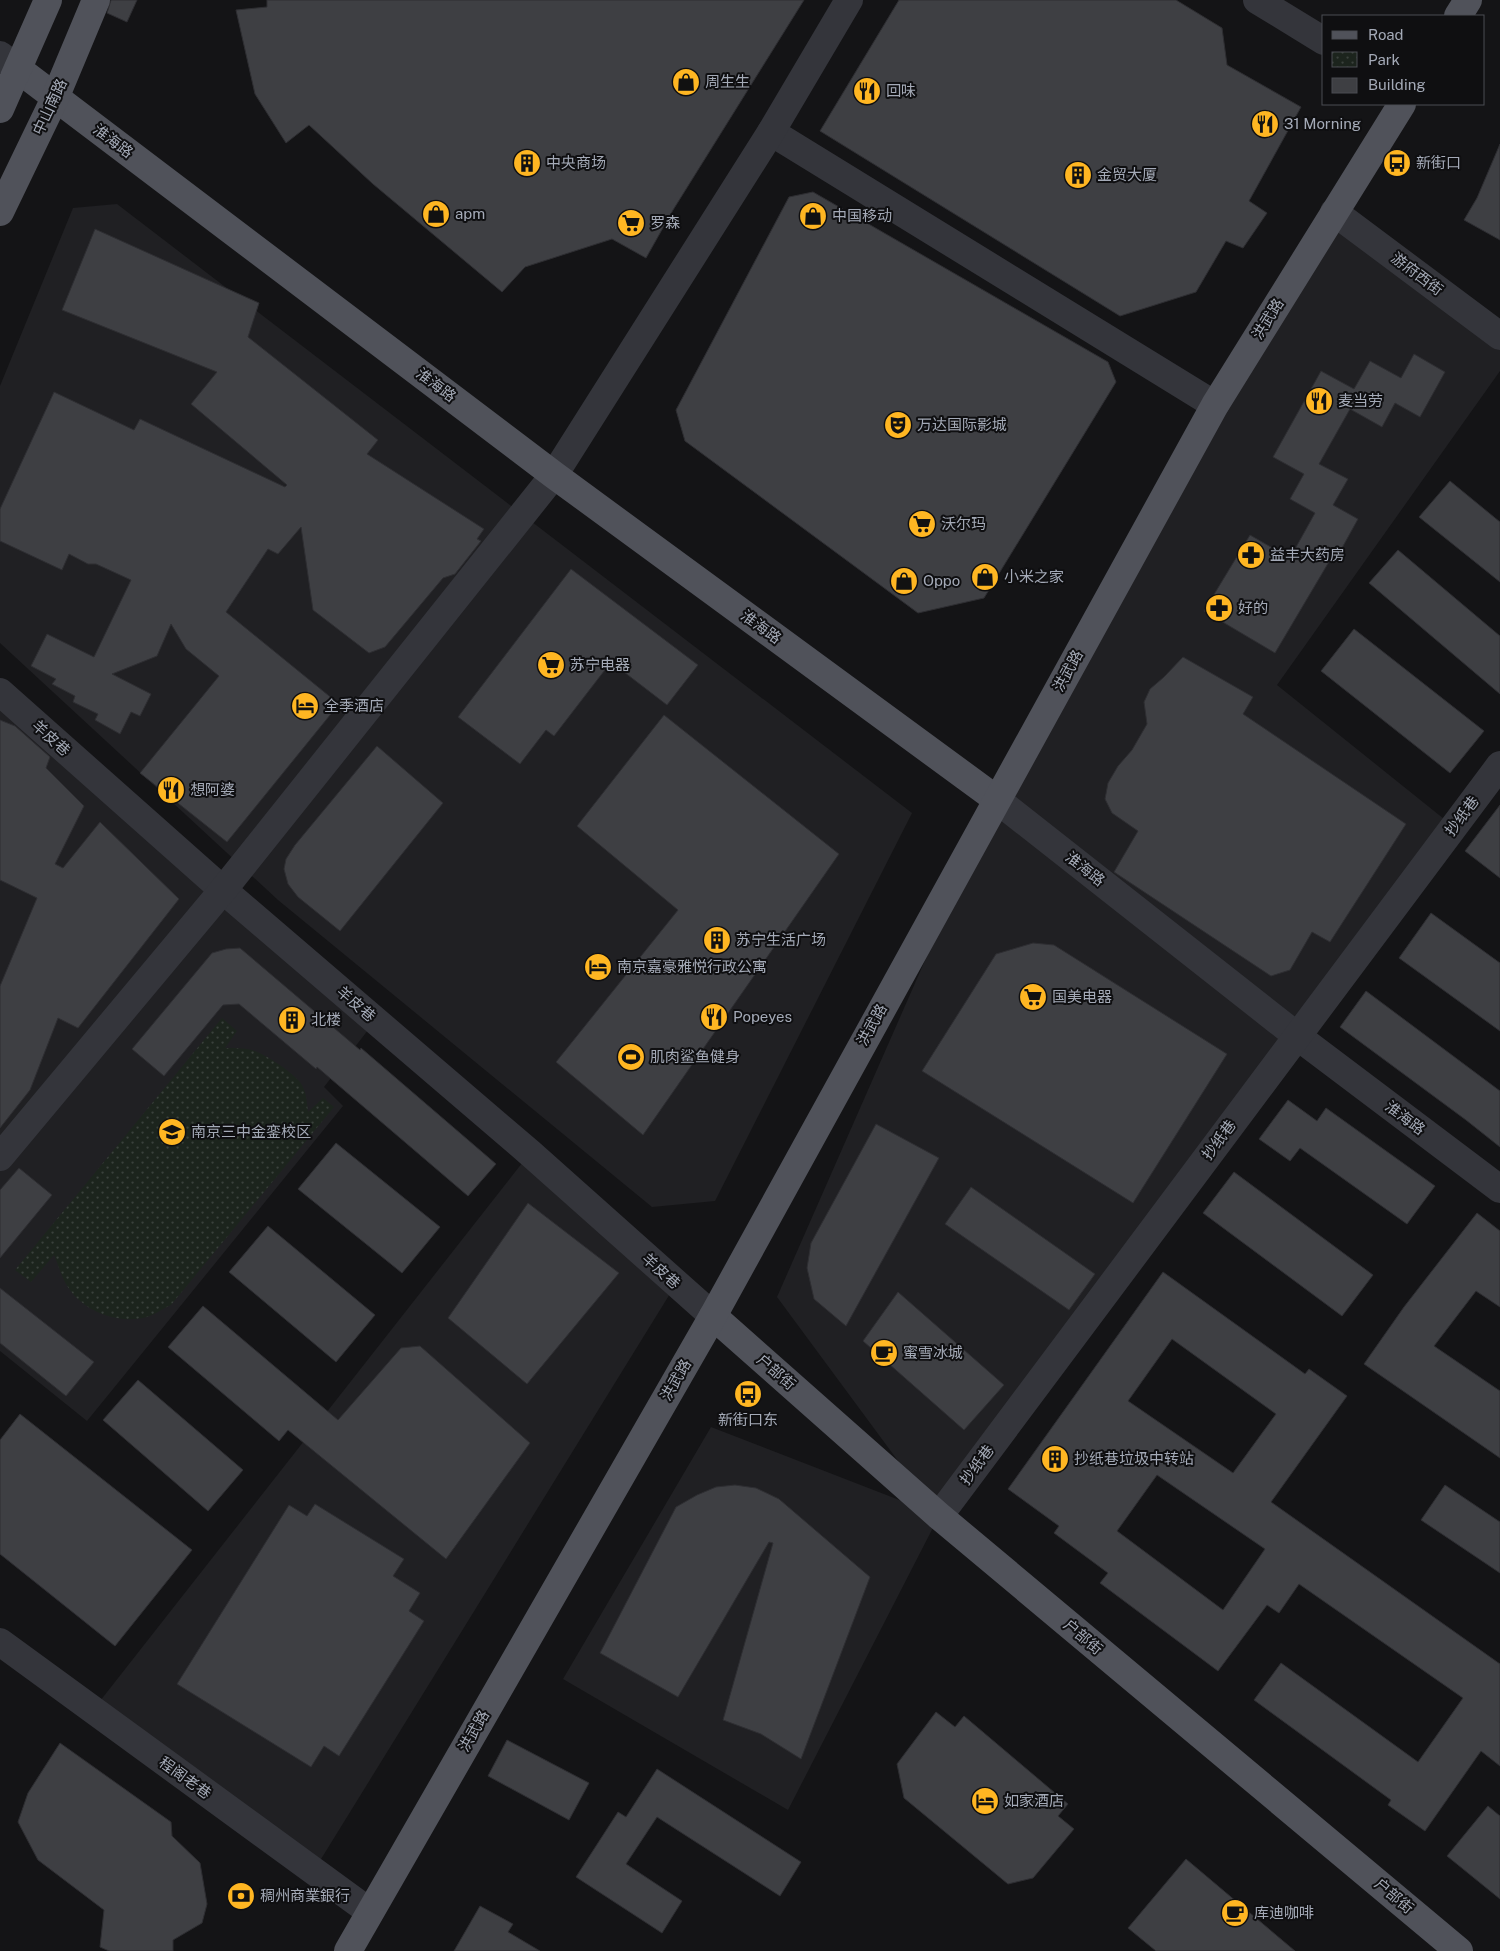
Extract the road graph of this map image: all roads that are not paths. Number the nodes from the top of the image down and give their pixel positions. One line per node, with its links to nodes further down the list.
1 (48, 0): 8 (main road)
2 (96, 0): 9 (main road, 中山南路)
3 (849, 0): 12 (street)
4 (1257, 0): 7 (street)
5 (1468, 0): 6 (main road)
6 (1459, 15)
7 (1322, 40)
8 (9, 62): 9 (main road, 淮海路); 11 (main road)
9 (55, 98): 13 (main road, 中山南路); 17 (main road, 淮海路)
10 (1401, 105): 14 (main road, 洪武路)
11 (0, 109)
12 (771, 132): 16 (street); 17 (street)
13 (0, 212)
14 (1334, 212): 15 (street, 游府西街); 16 (main road, 洪武路)
15 (1500, 336)
16 (1215, 405): 20 (main road, 洪武路)
17 (554, 476): 20 (main road, 淮海路); 21 (street)
18 (0, 692): 21 (street, 羊皮巷)
19 (1500, 765): 22 (street, 抄纸巷)
20 (996, 799): 22 (street, 淮海路); 25 (main road, 洪武路)
21 (223, 890): 23 (street); 25 (street, 羊皮巷)
22 (1297, 1036): 24 (street, 淮海路); 26 (street, 抄纸巷)
23 (0, 1157)
24 (1500, 1189)
25 (712, 1316): 26 (main road, 户部街); 28 (main road, 洪武路)
26 (939, 1516): 30 (main road, 户部街)
27 (1, 1645): 28 (street, 程阁老巷)
28 (370, 1912): 29 (main road, 洪武路)
29 (348, 1951)
30 (1459, 1951)

